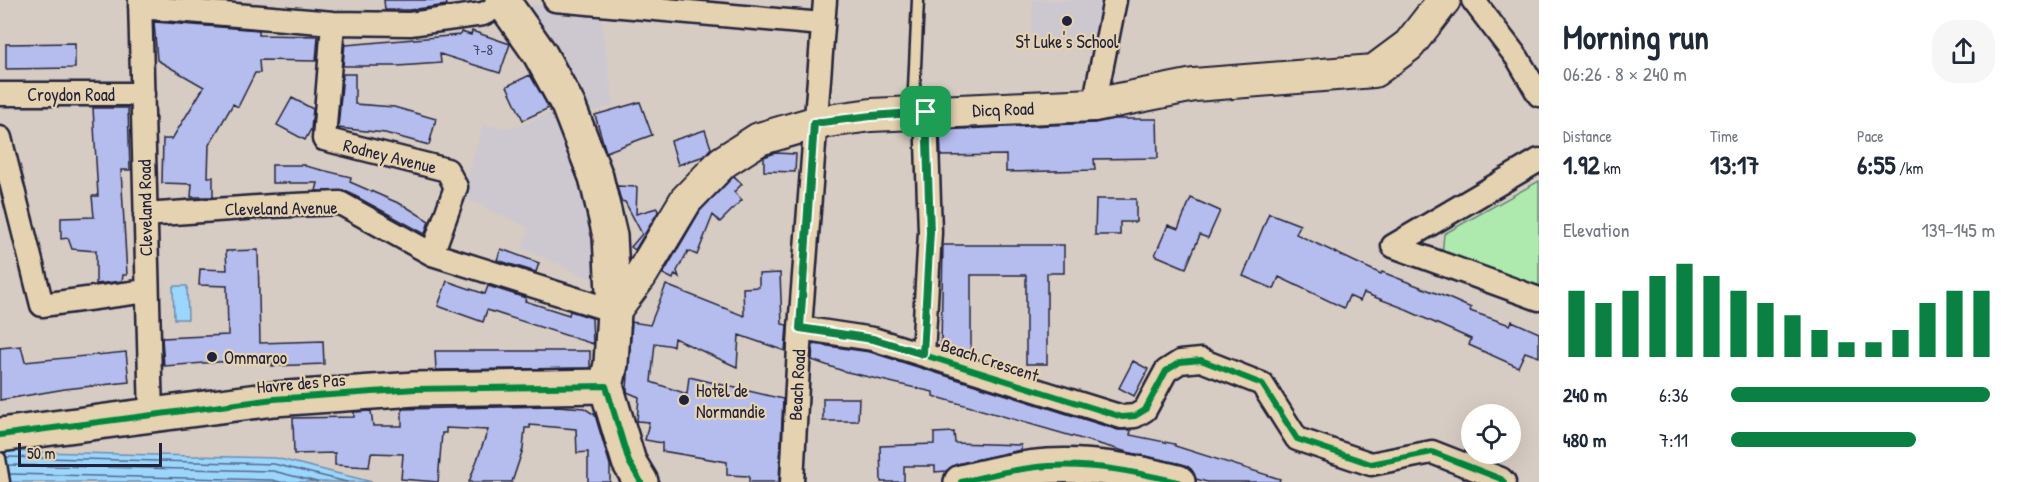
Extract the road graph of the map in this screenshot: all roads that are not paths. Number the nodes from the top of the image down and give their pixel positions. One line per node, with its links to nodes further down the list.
1 (555, 0): 10 (street)
2 (825, 0): 10 (street, Beach Road)
3 (918, 0): 15 (lane)
4 (1115, 0): 14 (street)
5 (1444, 0): 14 (main road, Dicq Road)
6 (1473, 0): 13 (street)
7 (506, 1): 9 (street); 23 (main road)
8 (140, 4): 9 (street); 12 (street, Cleveland Road)
9 (333, 23): 20 (street, Rodney Avenue)
10 (822, 24): 16 (street, Beach Road)
11 (0, 94): 12 (street, Croydon Road)
12 (143, 94): 19 (street, Cleveland Road)
13 (1539, 95)
14 (1094, 105): 15 (main road, Dicq Road)
15 (919, 112): 16 (main road, Dicq Road); 25 (street)
16 (814, 123): 23 (main road, Dicq Road); 24 (street, Beach Road)
17 (0, 138): 21 (street)
18 (1539, 160): 22 (street)
19 (145, 215): 20 (street, Cleveland Avenue); 21 (street, Cleveland Road)
20 (432, 254): 23 (street, Cleveland Avenue)
21 (147, 291): 27 (street, Cleveland Road)
22 (1539, 300)
23 (614, 311): 26 (main road)
24 (800, 328): 25 (street, Beach Crescent); 32 (street, Beach Road)
25 (923, 354): 35 (street, Beach Crescent)
26 (606, 386): 27 (main road, Havre des Pas); 31 (main road)
27 (151, 416): 28 (main road, Havre des Pas)
28 (0, 435)
29 (0, 458): 30 (lane)
30 (4, 482)
31 (641, 482)
32 (792, 482)
33 (961, 482): 34 (main road)
34 (1178, 482)
35 (1504, 482)

